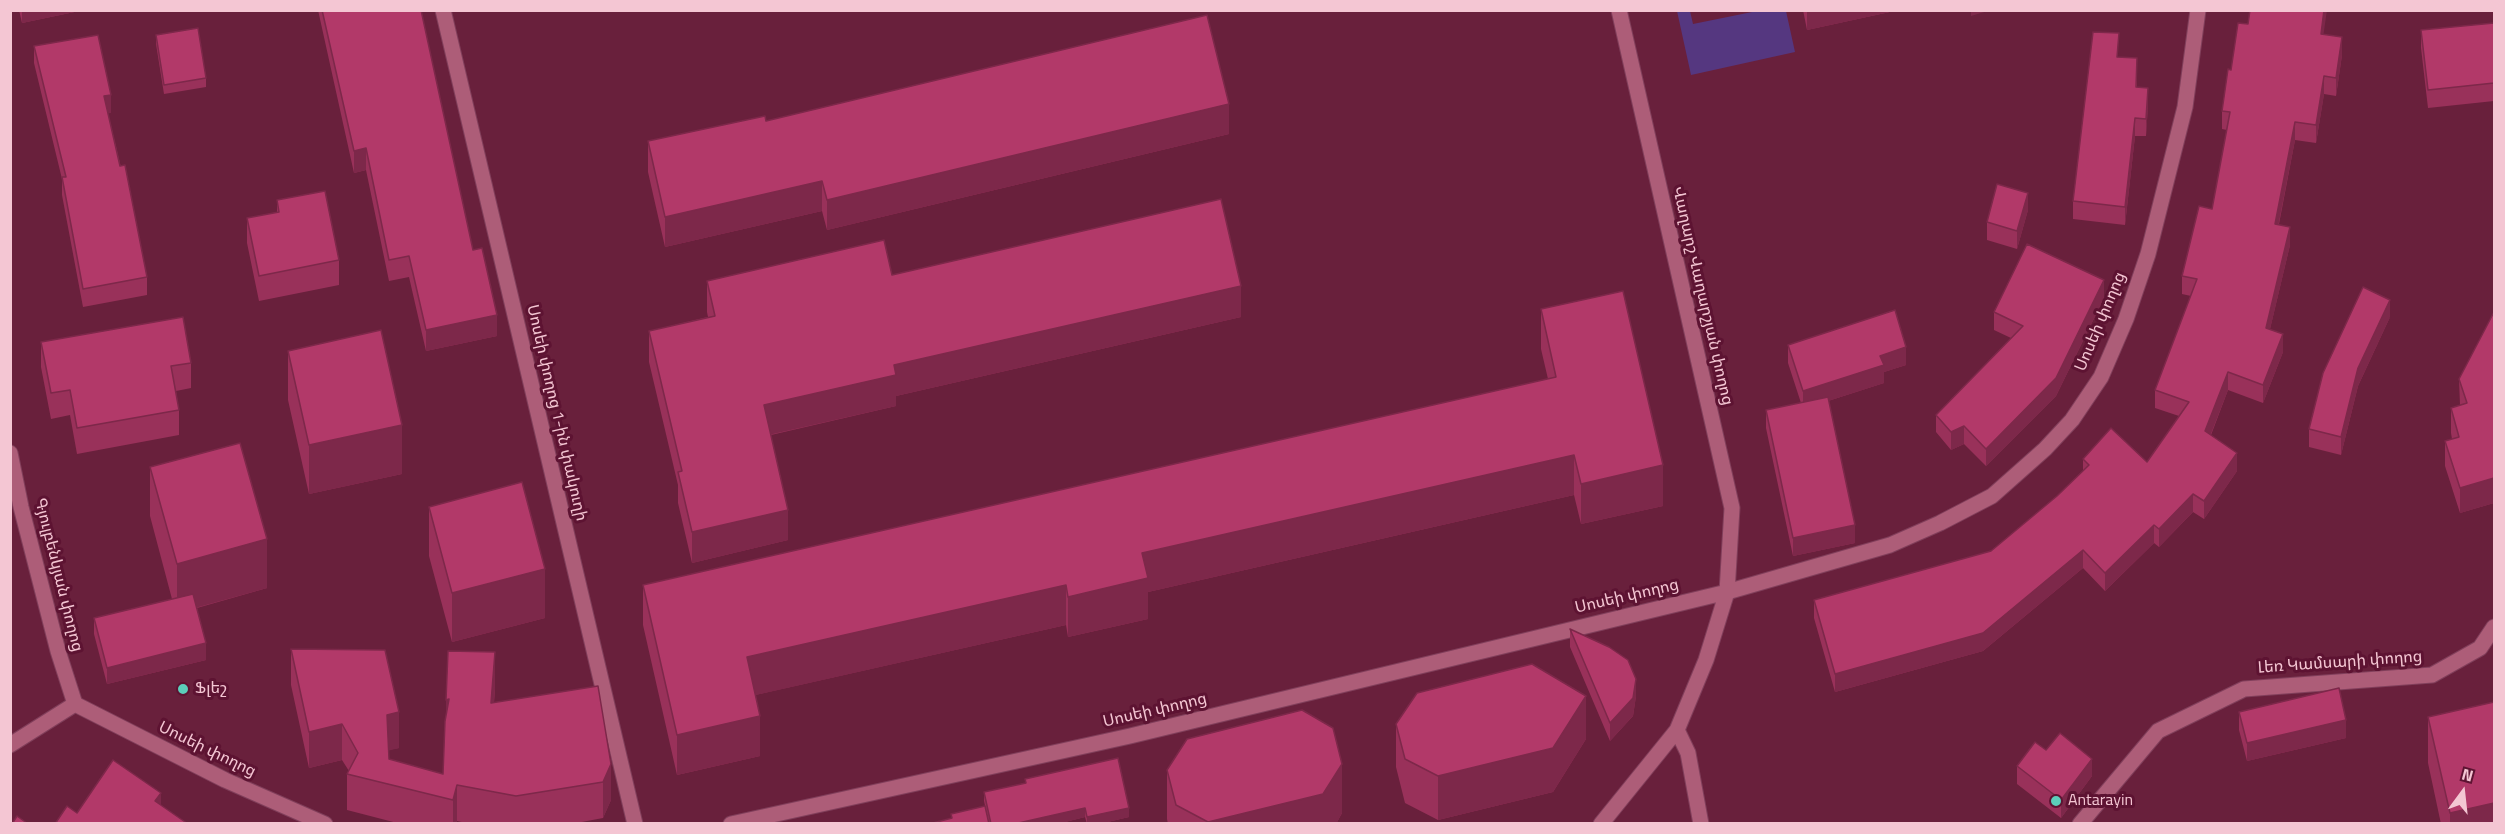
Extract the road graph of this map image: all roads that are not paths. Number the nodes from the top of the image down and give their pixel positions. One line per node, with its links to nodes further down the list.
1 (443, 10): 11 (street, Սոսեի փողոց 1-ին փակուղի)
2 (1619, 10): 5 (street, Վաղարշ Վաղարշյան փողոց)
3 (2198, 10): 5 (street, Սոսեի փողոց)
4 (10, 453): 7 (street, Գյուլբենկյան փողոց)
5 (1727, 592): 8 (street, Վաղարշ Վաղարշյան փողոց); 12 (street, Սոսեի փողոց)
6 (2494, 627): 15 (street, Լեռ Կամսարի փողոց)
7 (75, 705): 9 (street); 10 (street, Սոսեի փողոց)
8 (1677, 730): 13 (street, Վաղարշ Վաղարշյան փողոց); 14 (street)
9 (10, 745)
10 (325, 824)
11 (635, 824)
12 (731, 824)
13 (1601, 824)
14 (1701, 824)
15 (2080, 824)

